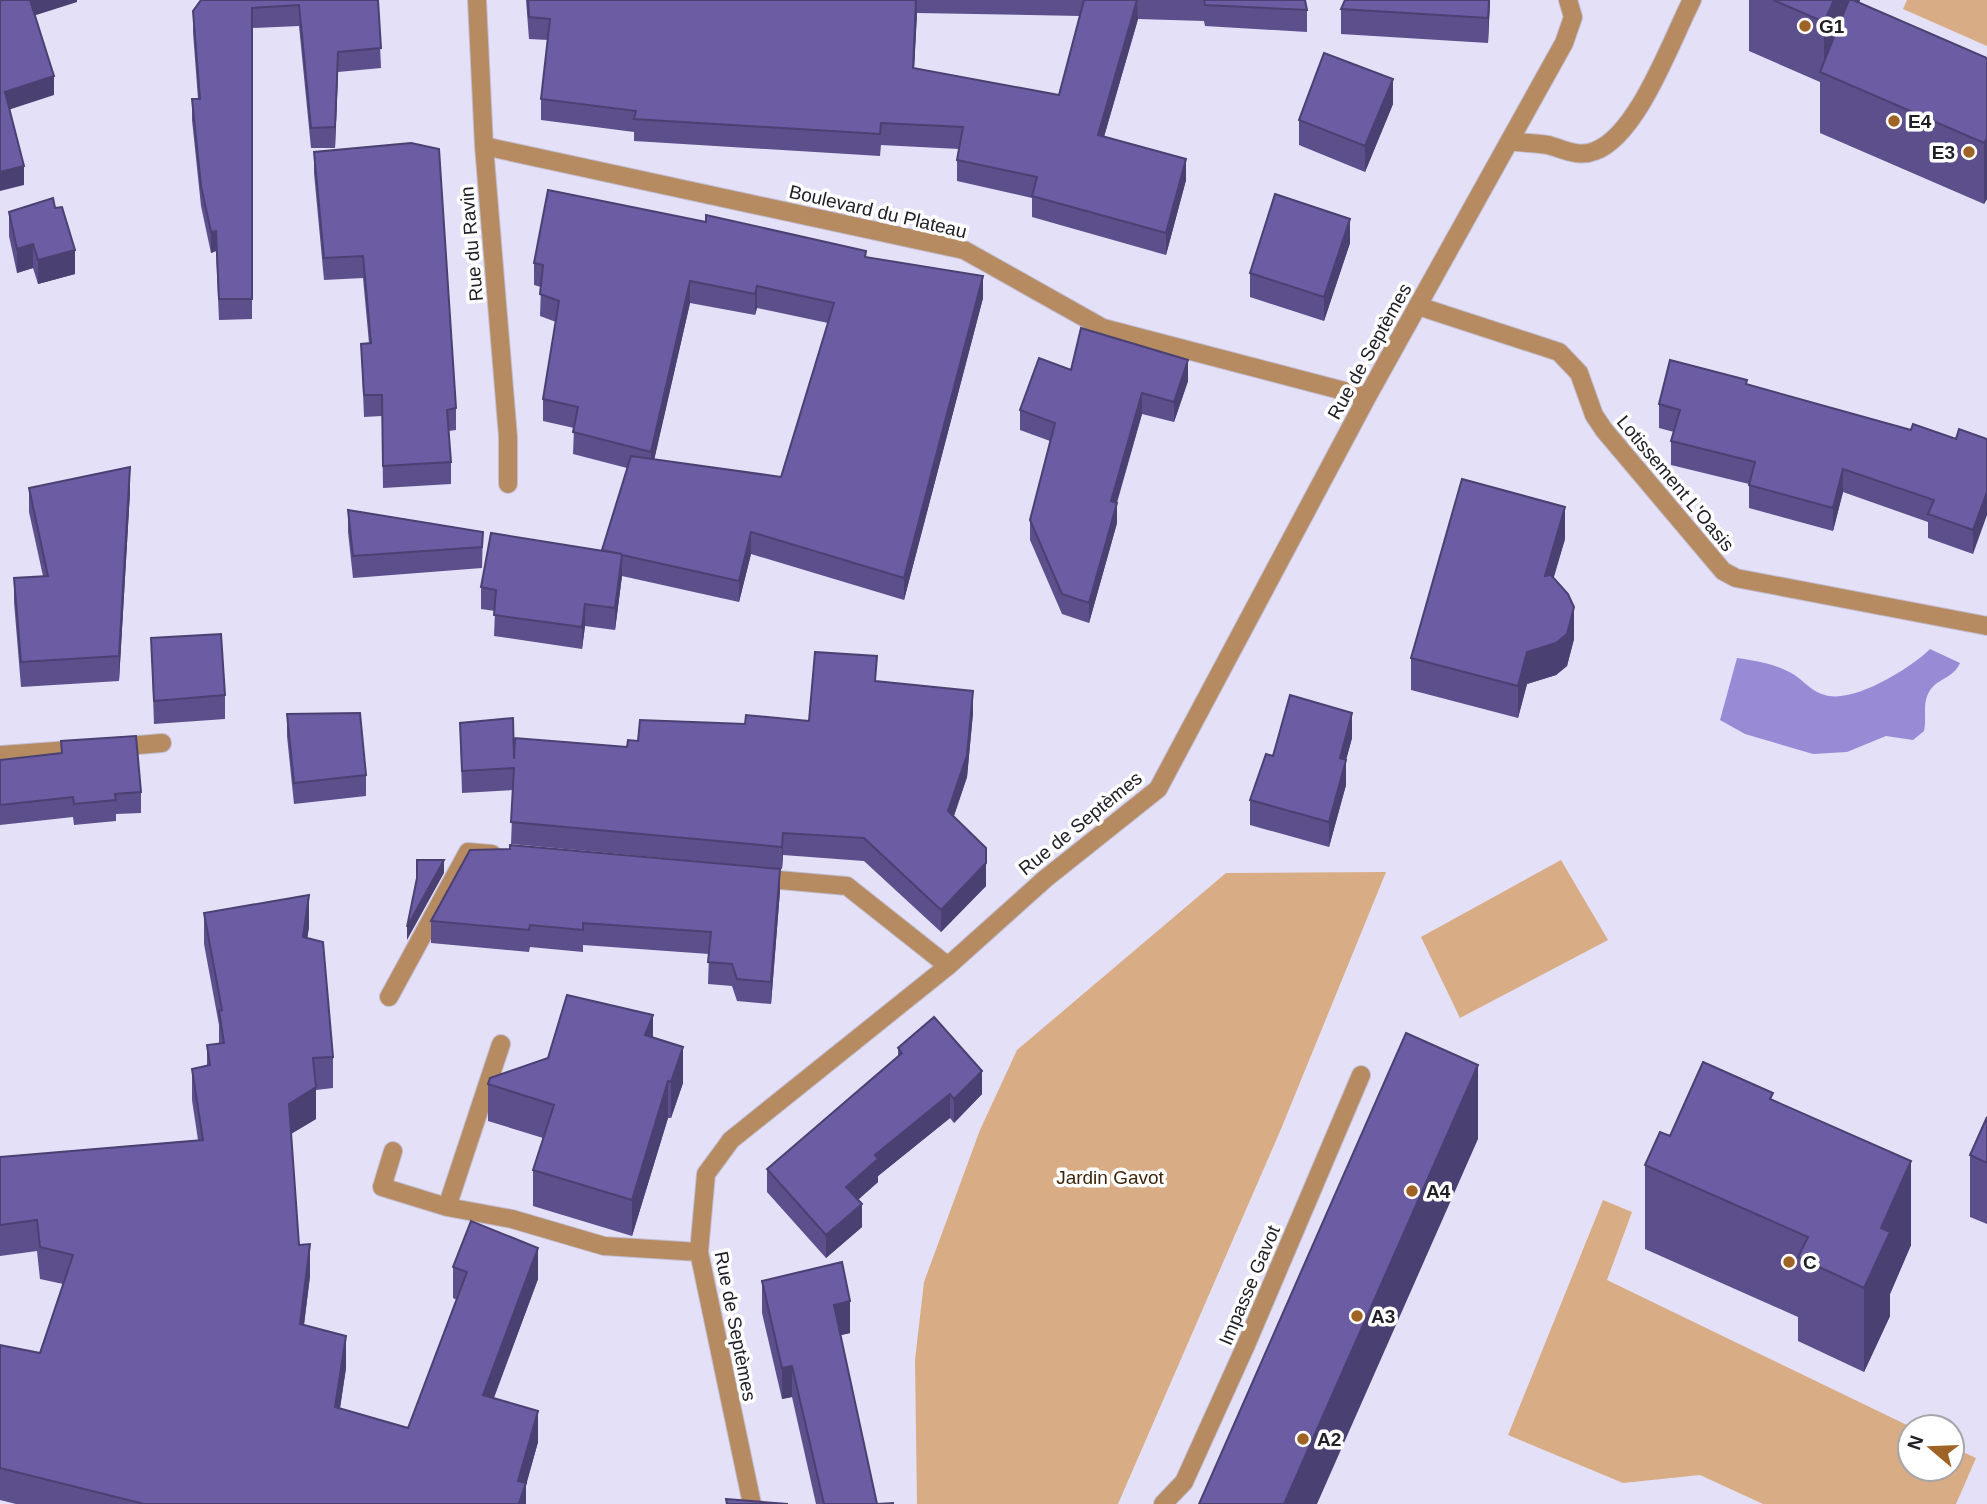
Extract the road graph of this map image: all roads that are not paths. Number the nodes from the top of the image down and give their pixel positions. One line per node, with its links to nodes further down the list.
1 (477, 0): 5 (street, Rue du Ravin)
2 (1568, 0): 4 (street, Rue de Septèmes)
3 (1692, 0): 4 (street)
4 (1510, 141): 6 (street, Rue de Septèmes)
5 (484, 146): 7 (street, Boulevard du Plateau); 8 (street, Rue du Ravin)
6 (1418, 306): 7 (street, Rue de Septèmes); 9 (street, Lotissement L'Oasis)
7 (1367, 397): 14 (street, Rue de Septèmes)
8 (508, 484)
9 (1987, 626)
10 (162, 743): 11 (street)
11 (0, 755)
12 (509, 856): 15 (street)
13 (738, 876): 14 (street)
14 (948, 966): 20 (street, Rue de Septèmes)
15 (390, 997)
16 (501, 1044): 19 (street)
17 (1361, 1075): 22 (street, Impasse Gavot)
18 (393, 1151): 19 (street)
19 (447, 1207): 20 (street)
20 (699, 1252): 21 (street, Rue de Septèmes)
21 (752, 1504)
22 (1163, 1504)

